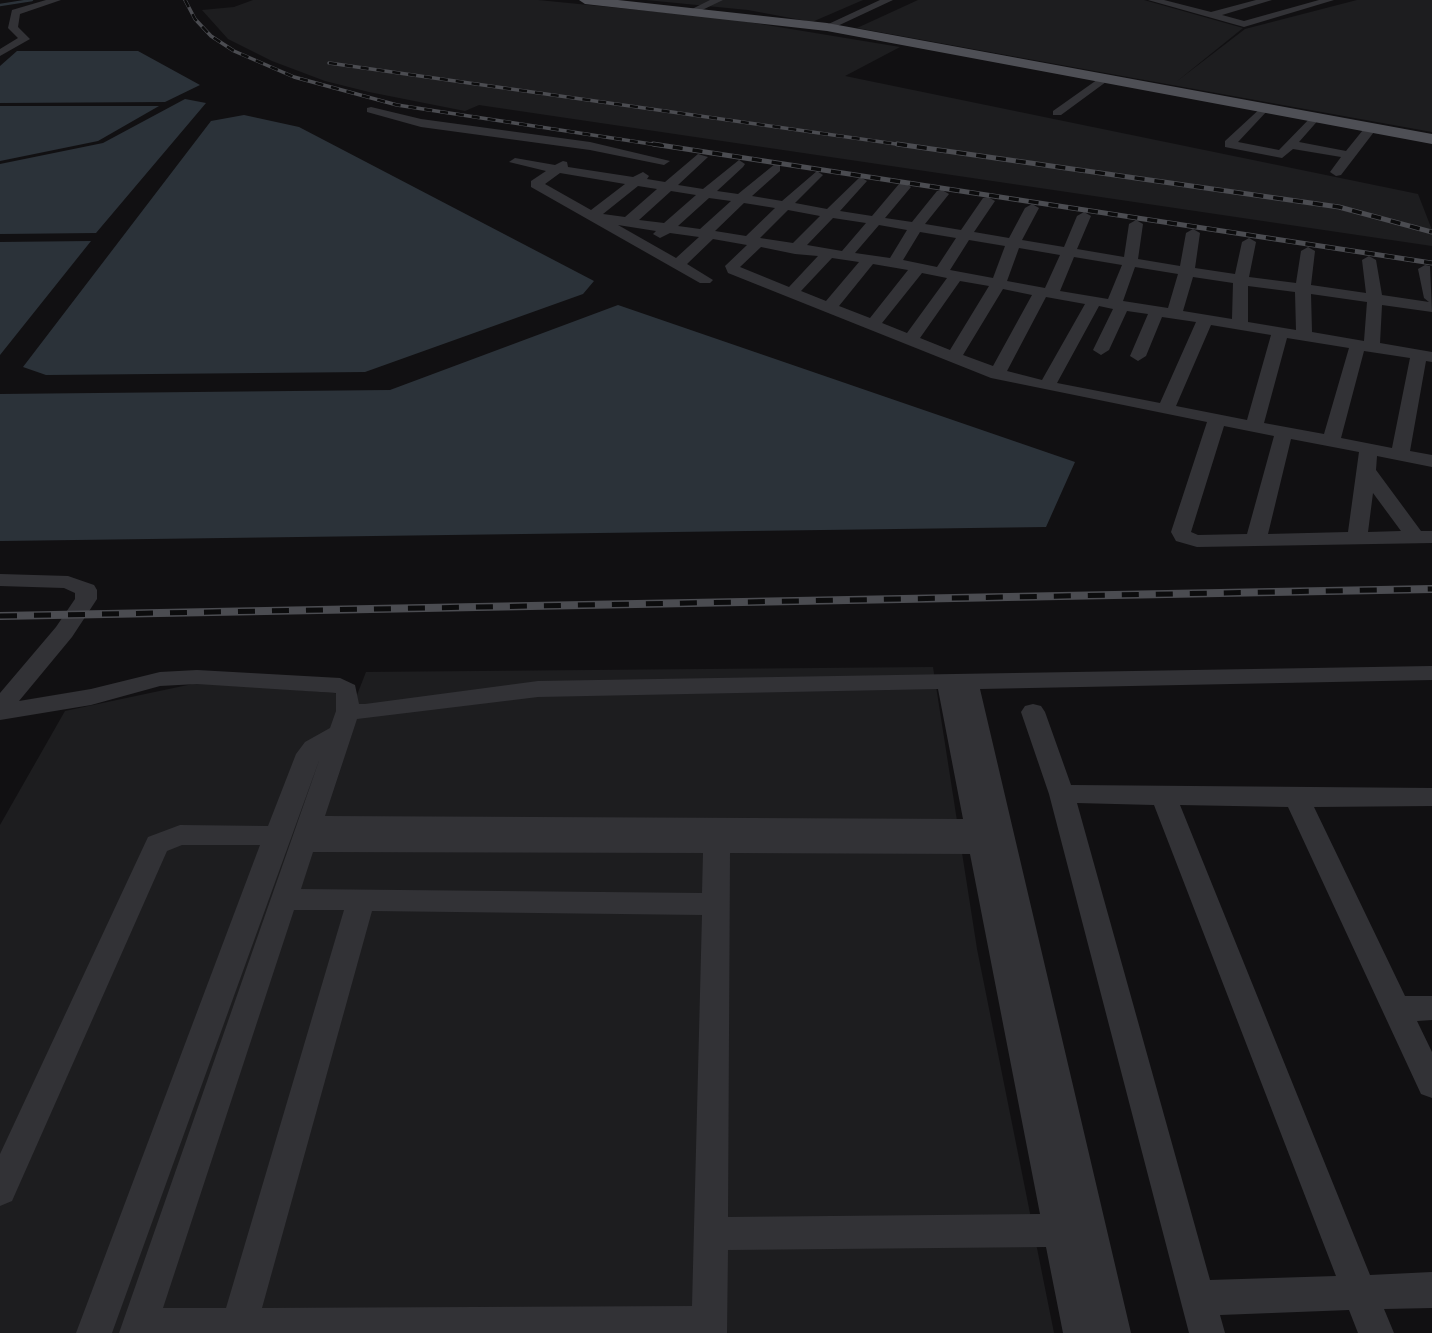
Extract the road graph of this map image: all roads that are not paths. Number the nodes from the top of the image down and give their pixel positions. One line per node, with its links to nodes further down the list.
1 (56, 0): 8 (street)
2 (585, 0): 11 (main road)
3 (718, 0): 11 (street)
4 (888, 0): 13 (street)
5 (1267, 0): 12 (street)
6 (1329, 0): 12 (street)
7 (1163, 1): 10 (street)
8 (33, 2): 14 (street)
9 (1206, 3): 10 (street)
10 (1185, 9): 12 (street)
11 (695, 10): 13 (main road)
12 (1210, 16)
13 (827, 27): 15 (main road)
14 (0, 53)
15 (1105, 79): 16 (main road); 18 (street)
16 (1264, 108): 19 (main road); 26 (street)
17 (371, 110): 21 (street)
18 (1057, 113)
19 (1315, 117): 20 (main road); 26 (street)
20 (1371, 128): 23 (main road); 30 (street)
21 (470, 131): 22 (street); 25 (street)
22 (507, 136): 24 (street); 28 (street)
23 (1432, 139)
24 (552, 141): 27 (street); 34 (street)
25 (448, 144)
26 (1293, 145): 30 (street)
27 (590, 146): 29 (street); 34 (street)
28 (490, 147)
29 (625, 152): 36 (street); 38 (street)
30 (1348, 155): 35 (street)
31 (702, 158): 40 (street)
32 (739, 164): 42 (street)
33 (775, 168): 44 (street)
34 (556, 169): 36 (street); 45 (street)
35 (1336, 172)
36 (596, 174): 38 (street); 45 (street)
37 (817, 175): 47 (street)
38 (637, 181): 40 (street); 50 (street)
39 (860, 181): 49 (street)
40 (671, 186): 42 (street); 52 (street)
41 (904, 187): 53 (street)
42 (705, 192): 44 (street); 55 (street)
43 (942, 194): 56 (street)
44 (743, 198): 47 (street); 58 (street)
45 (564, 199): 50 (street)
46 (988, 201): 59 (street)
47 (786, 206): 49 (street); 60 (street)
48 (1032, 208): 62 (street)
49 (830, 212): 53 (street); 64 (street)
50 (594, 216): 52 (street); 63 (street)
51 (1084, 216): 66 (street)
52 (630, 220): 55 (street)
53 (875, 220): 56 (street); 68 (street)
54 (1136, 224): 71 (street)
55 (667, 227): 58 (street); 63 (street)
56 (915, 228): 59 (street); 72 (street)
57 (1192, 233): 76 (street)
58 (707, 234): 60 (street); 73 (street)
59 (963, 236): 62 (street); 77 (street)
60 (754, 241): 64 (street); 78 (street)
61 (1249, 242): 80 (street)
62 (1013, 244): 66 (street); 81 (street)
63 (645, 247): 73 (street)
64 (791, 249): 67 (street); 78 (street)
65 (1308, 251): 82 (street)
66 (1067, 253): 71 (street); 84 (street)
67 (827, 254): 68 (street); 83 (street)
68 (844, 257): 69 (street)
69 (869, 260): 72 (street); 89 (street)
70 (1369, 260): 86 (street)
71 (1130, 262): 76 (street); 88 (street)
72 (894, 264): 75 (street)
73 (677, 265): 79 (street)
74 (1425, 269): 85 (street)
75 (918, 270): 77 (street); 95 (street)
76 (1187, 270): 80 (street); 92 (street)
77 (948, 274): 81 (street); 98 (street)
78 (754, 279): 83 (street)
79 (705, 280)
80 (1241, 280): 82 (street); 94 (street)
81 (998, 284): 84 (street); 102 (street)
82 (1303, 290): 86 (street); 97 (street)
83 (792, 292): 89 (street)
84 (1046, 293): 87 (street); 104 (street)
85 (1432, 298)
86 (1375, 300): 90 (street); 99 (street)
87 (1094, 301): 88 (street); 105 (street)
88 (1118, 304): 91 (street); 100 (street)
89 (830, 307): 95 (street)
90 (1432, 307)
91 (1157, 311): 92 (street); 101 (street)
92 (1174, 314): 93 (street)
93 (1205, 320): 94 (street); 106 (street)
94 (1240, 325): 96 (street)
95 (872, 326): 98 (street)
96 (1280, 332): 97 (street); 108 (street)
97 (1304, 335): 99 (street)
98 (910, 340): 102 (street)
99 (1365, 345): 103 (street); 110 (street)
100 (1101, 350)
101 (1138, 356)
102 (954, 357): 104 (street)
103 (1425, 357): 112 (street)
104 (997, 373): 105 (street)
105 (1047, 386): 106 (street)
106 (1166, 409): 107 (street)
107 (1217, 419): 108 (street); 117 (street)
108 (1254, 426): 109 (street)
109 (1284, 432): 110 (street); 117 (street)
110 (1331, 441): 111 (street)
111 (1369, 449): 112 (street); 114 (street)
112 (1400, 455): 113 (street)
113 (1432, 461)
114 (1366, 470): 115 (street); 116 (street)
115 (1424, 537): 116 (street)
116 (1357, 538): 117 (street)
117 (1256, 540)
118 (0, 580): 122 (street)
119 (1432, 673): 121 (street)
120 (1432, 686): 121 (street)
121 (959, 687): 124 (street); 131 (street)
122 (0, 710): 124 (street)
123 (1033, 712): 125 (street)
124 (344, 722): 129 (street)
125 (1062, 794): 126 (street); 143 (street)
126 (1163, 795): 128 (street); 142 (street)
127 (1432, 797): 128 (street)
128 (1297, 798): 136 (street)
129 (295, 834): 130 (street); 132 (street); 138 (street); 147 (street)
130 (717, 836): 131 (street); 134 (street)
131 (990, 837): 139 (street)
132 (282, 899): 133 (street); 146 (street)
133 (361, 900): 134 (street); 144 (street)
134 (716, 904): 140 (street)
135 (1432, 1008): 136 (street)
136 (1396, 1009): 137 (street)
137 (1432, 1084)
138 (0, 1190)
139 (1074, 1230): 140 (street); 148 (street); 149 (street)
140 (711, 1234): 145 (street)
141 (1432, 1290): 142 (street)
142 (1360, 1292): 143 (street); 151 (street)
143 (1197, 1298): 150 (street)
144 (239, 1326): 145 (street); 146 (street)
145 (709, 1328)
146 (138, 1330)
147 (94, 1333)
148 (1081, 1333)
149 (1113, 1333)
150 (1208, 1333)
151 (1376, 1333)

